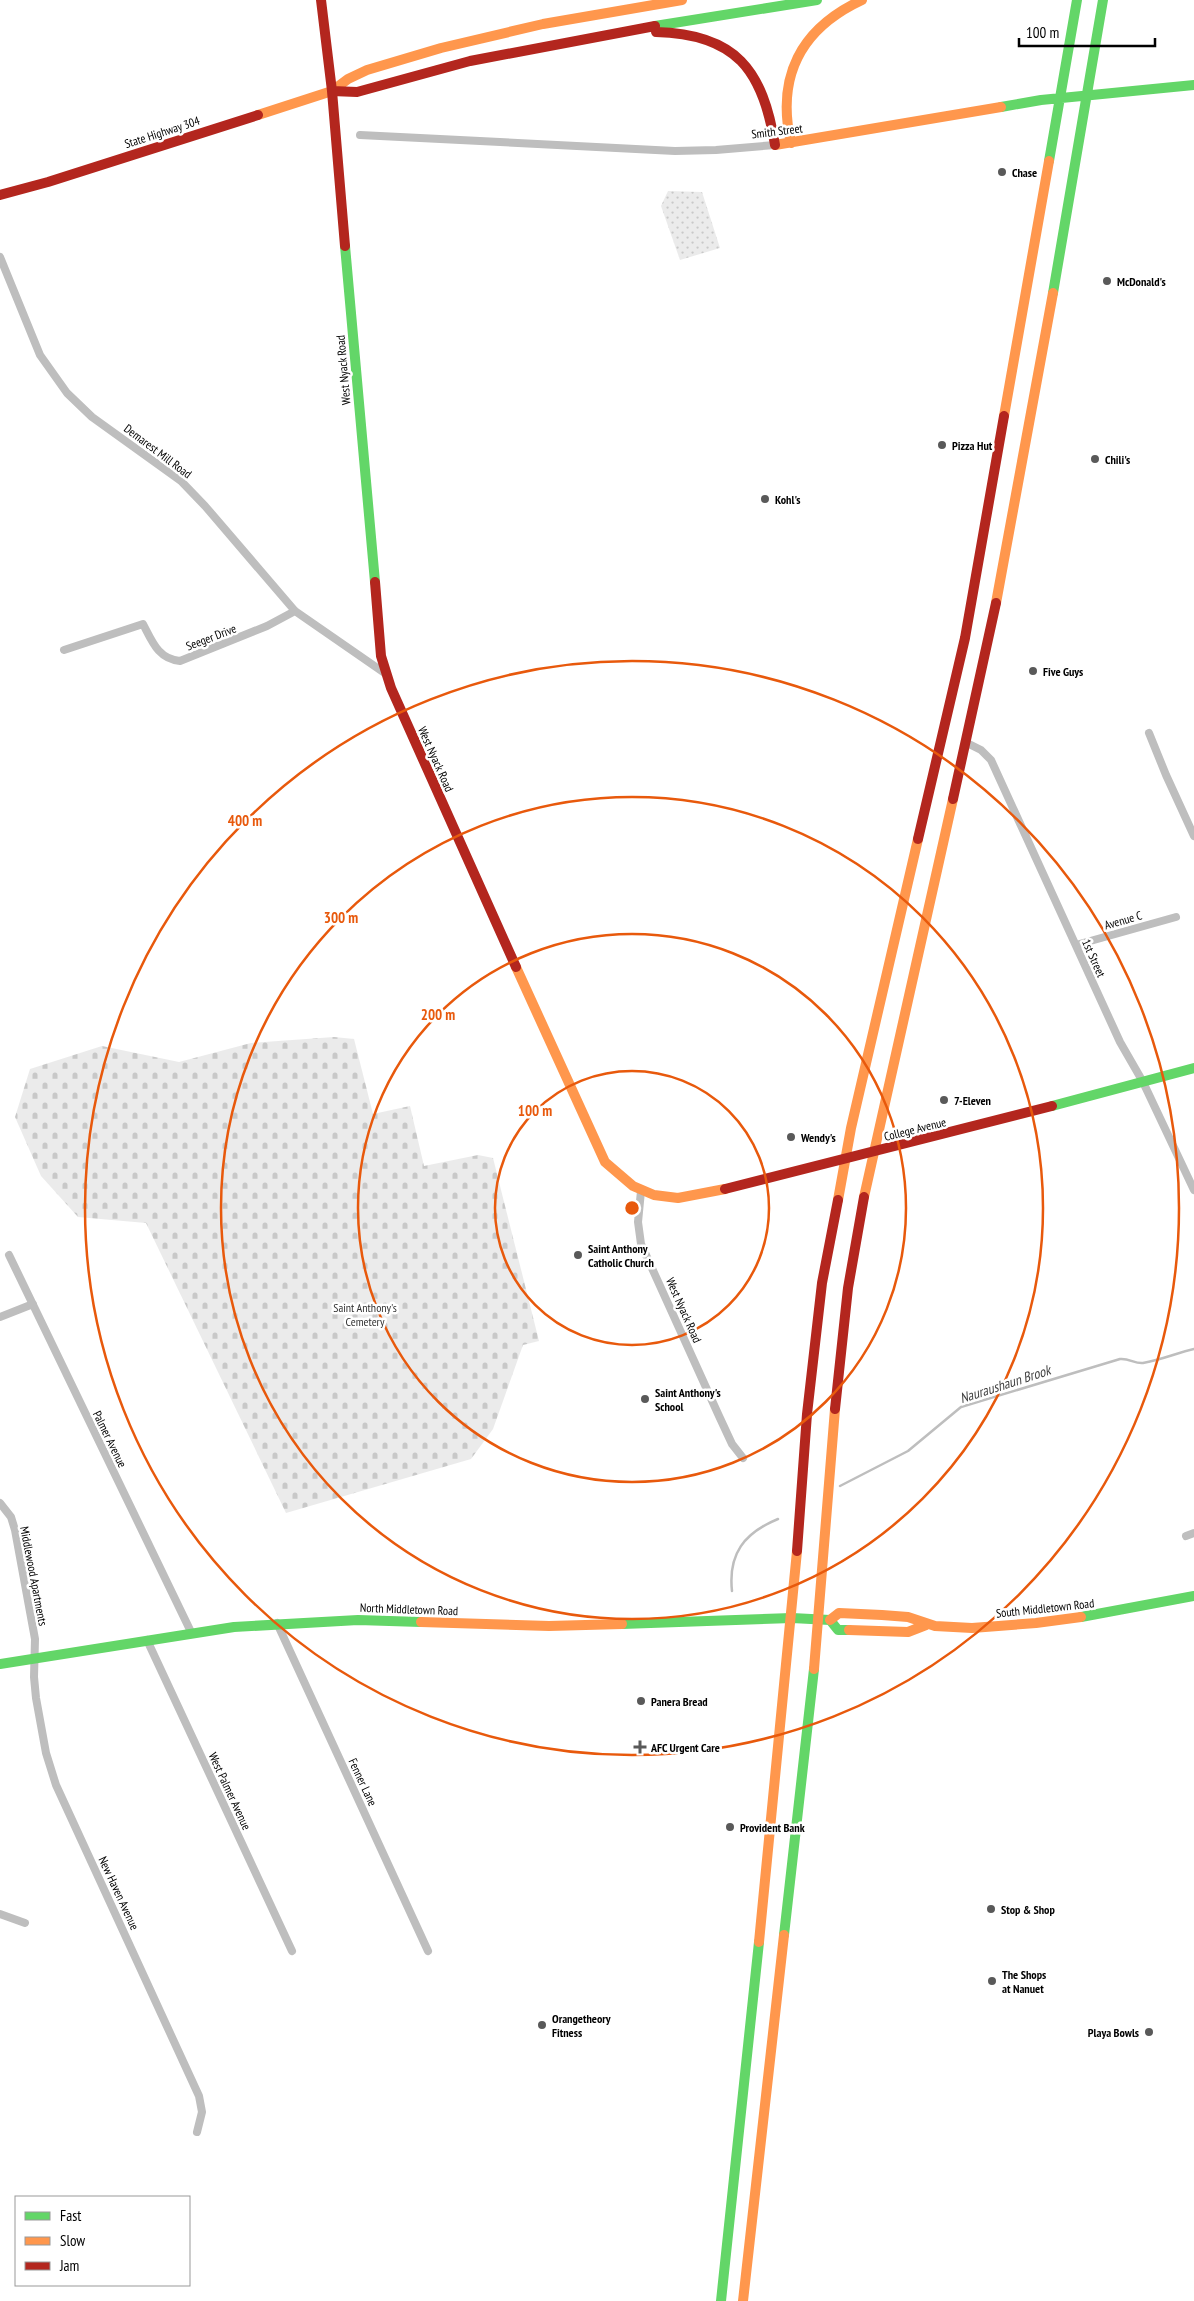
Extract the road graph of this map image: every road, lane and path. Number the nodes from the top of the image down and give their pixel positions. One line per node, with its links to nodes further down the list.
1 (321, 0): 9 (main road, West Nyack Road)
2 (682, 0): 9 (main road)
3 (817, 0): 7 (main road)
4 (862, 0): 13 (main road)
5 (1077, 0): 11 (main road)
6 (1103, 0): 10 (main road)
7 (560, 41): 9 (main road); 14 (main road)
8 (1194, 85): 10 (main road, Smith Street)
9 (332, 91): 15 (main road, State Highway 304); 19 (main road, West Nyack Road)
10 (1087, 95): 11 (main road, Smith Street); 21 (main road)
11 (1060, 98): 13 (main road, Smith Street); 28 (main road)
12 (360, 135): 14 (street, Smith Street)
13 (790, 143): 14 (main road, Smith Street)
14 (775, 145)
15 (0, 195)
16 (0, 257): 17 (street, Demarest Mill Road)
17 (295, 611): 18 (street, Seeger Drive); 19 (street, Demarest Mill Road)
18 (64, 650)
19 (386, 674): 30 (main road, West Nyack Road)
20 (1149, 733): 22 (street)
21 (967, 743): 24 (street, 1st Street); 27 (main road)
22 (1194, 836)
23 (1176, 917): 24 (street, Avenue C)
24 (1076, 945): 26 (street, 1st Street)
25 (1194, 1068): 26 (main road, College Avenue)
26 (1143, 1082): 27 (main road, College Avenue); 29 (street, 1st Street)
27 (873, 1152): 28 (main road, College Avenue); 38 (main road)
28 (844, 1159): 30 (main road, College Avenue); 37 (main road)
29 (1194, 1190)
30 (641, 1191): 34 (street, West Nyack Road)
31 (9, 1255): 32 (street, Palmer Avenue)
32 (32, 1304): 33 (street); 41 (street, Palmer Avenue)
33 (0, 1317)
34 (743, 1458)
35 (0, 1503): 43 (street, Middlewood Apartments)
36 (1194, 1596): 40 (main road, South Middletown Road)
37 (792, 1618): 38 (main road, North Middletown Road); 39 (main road, North Middletown Road); 50 (main road)
38 (825, 1620): 40 (main road, South Middletown Road); 40 (main road, South Middletown Road); 51 (main road)
39 (276, 1623): 41 (main road, North Middletown Road); 48 (street, Fenner Lane)
40 (926, 1626)
41 (192, 1634): 42 (main road, North Middletown Road)
42 (147, 1640): 43 (main road, North Middletown Road); 47 (street, West Palmer Avenue)
43 (36, 1658): 44 (main road, North Middletown Road); 49 (street, New Haven Avenue)
44 (0, 1664)
45 (0, 1914): 46 (street)
46 (25, 1923)
47 (292, 1951)
48 (428, 1951)
49 (197, 2132)
50 (722, 2301)
51 (743, 2301)

